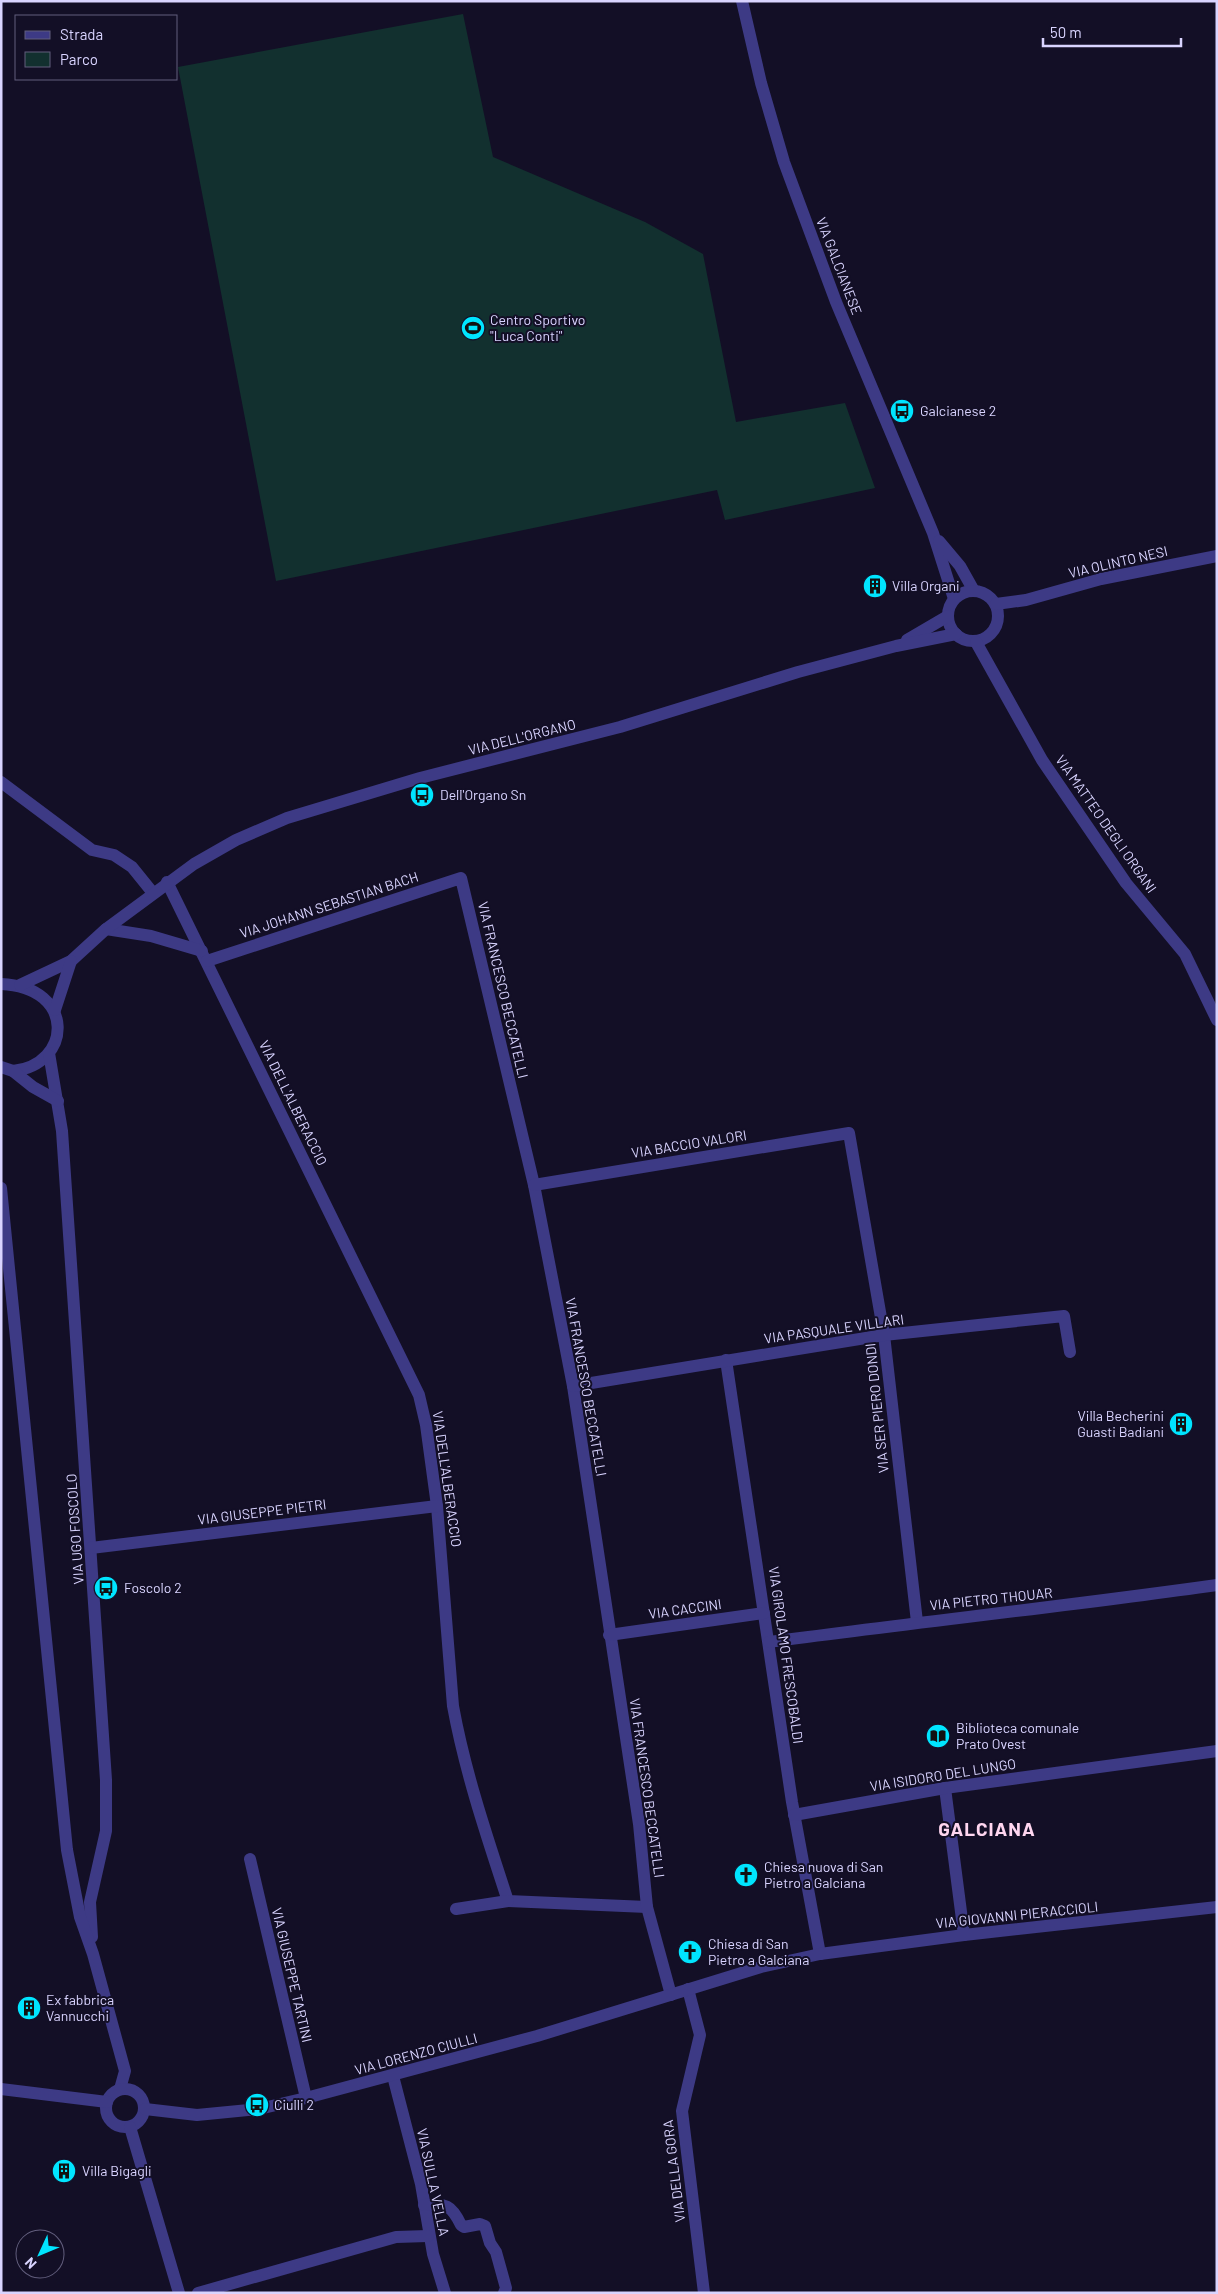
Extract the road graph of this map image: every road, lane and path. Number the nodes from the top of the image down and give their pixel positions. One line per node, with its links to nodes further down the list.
1 (742, 1): 2 (street, VIA GALCIANESE)
2 (933, 533): 4 (street, VIA GALCIANESE); 5 (street, VIA GALCIANESE)
3 (1217, 556): 6 (street, VIA OLINTO NESI)
4 (974, 591): 5 (street); 6 (street)
5 (954, 599): 7 (street)
6 (997, 608): 9 (street)
7 (948, 616): 8 (street); 10 (street, VIA DELL'ORGANO)
8 (956, 634): 9 (street); 10 (street, VIA DELL'ORGANO)
9 (976, 642): 21 (street, VIA MATTEO DEGLI ORGANI)
10 (896, 646): 13 (street, VIA DELL'ORGANO)
11 (1, 782): 14 (street)
12 (461, 878): 16 (street, VIA JOHANN SEBASTIAN BACH); 26 (street, VIA FRANCESCO BECCATELLI)
13 (167, 882): 14 (street); 16 (street, VIA DELL'ALBERACCIO)
14 (153, 893): 15 (street)
15 (106, 930): 16 (street); 17 (street)
16 (204, 956): 32 (street, VIA DELL'ALBERACCIO)
17 (71, 960): 19 (street); 20 (street, VIA UGO FOSCOLO)
18 (1, 984): 19 (street)
19 (20, 985): 20 (street)
20 (55, 1010): 22 (street, VIA UGO FOSCOLO)
21 (1217, 1020)
22 (49, 1053): 23 (street); 24 (street, VIA UGO FOSCOLO)
23 (7, 1069): 24 (street)
24 (58, 1101): 33 (street, VIA UGO FOSCOLO)
25 (849, 1133): 26 (street, VIA BACCIO VALORI); 28 (street, VIA SER PIERO DONDI)
26 (534, 1185): 31 (street, VIA FRANCESCO BECCATELLI)
27 (1, 1188): 48 (street, VIA UGO FOSCOLO)
28 (884, 1335): 29 (street, VIA PASQUALE VILLARI); 30 (street, VIA PASQUALE VILLARI); 36 (street, VIA SER PIERO DONDI)
29 (1070, 1352)
30 (726, 1360): 31 (street, VIA PASQUALE VILLARI); 35 (street, VIA GIROLAMO FRESCOBALDI)
31 (573, 1386): 37 (street, VIA FRANCESCO BECCATELLI)
32 (437, 1506): 33 (street, VIA GIUSEPPE PIETRI); 43 (street, VIA DELL'ALBERACCIO)
33 (92, 1548): 48 (street, VIA UGO FOSCOLO)
34 (1217, 1584): 36 (street, VIA PIETRO THOUAR)
35 (764, 1613): 37 (street, VIA CACCINI); 38 (street, VIA GIROLAMO FRESCOBALDI)
36 (917, 1622): 38 (street, VIA PIETRO THOUAR)
37 (609, 1635): 44 (street, VIA FRANCESCO BECCATELLI)
38 (769, 1642): 41 (street, VIA GIROLAMO FRESCOBALDI)
39 (1217, 1751): 40 (street, VIA ISIDORO DEL LUNGO)
40 (945, 1788): 41 (street, VIA ISIDORO DEL LUNGO); 47 (street)
41 (794, 1815): 49 (street, VIA GIROLAMO FRESCOBALDI)
42 (250, 1859): 55 (street, VIA GIUSEPPE TARTINI)
43 (508, 1901): 44 (street); 46 (street)
44 (647, 1907): 51 (street, VIA FRANCESCO BECCATELLI)
45 (1217, 1907): 47 (street, VIA GIOVANNI PIERACCIOLI)
46 (456, 1909)
47 (964, 1935): 49 (street, VIA GIOVANNI PIERACCIOLI)
48 (94, 1954): 54 (street, VIA UGO FOSCOLO)
49 (820, 1954): 50 (street, VIA GIOVANNI PIERACCIOLI)
50 (688, 1989): 51 (street, VIA LORENZO CIULLI); 65 (street, VIA DELLA GORA)
51 (671, 1995): 52 (street, VIA LORENZO CIULLI)
52 (393, 2076): 55 (street, VIA LORENZO CIULLI); 59 (street, VIA SULLA VELLA)
53 (1, 2089): 56 (street)
54 (120, 2089): 56 (street); 57 (street)
55 (306, 2098): 57 (street, VIA LORENZO CIULLI)
56 (107, 2102): 58 (street)
57 (145, 2109): 58 (street)
58 (130, 2127): 61 (street)
59 (424, 2205): 60 (street, VIA SULLA VELLA); 64 (street)
60 (428, 2236): 62 (street); 63 (street, VIA SULLA VELLA)
61 (179, 2293)
62 (198, 2293)
63 (444, 2293)
64 (504, 2293)
65 (704, 2293)

